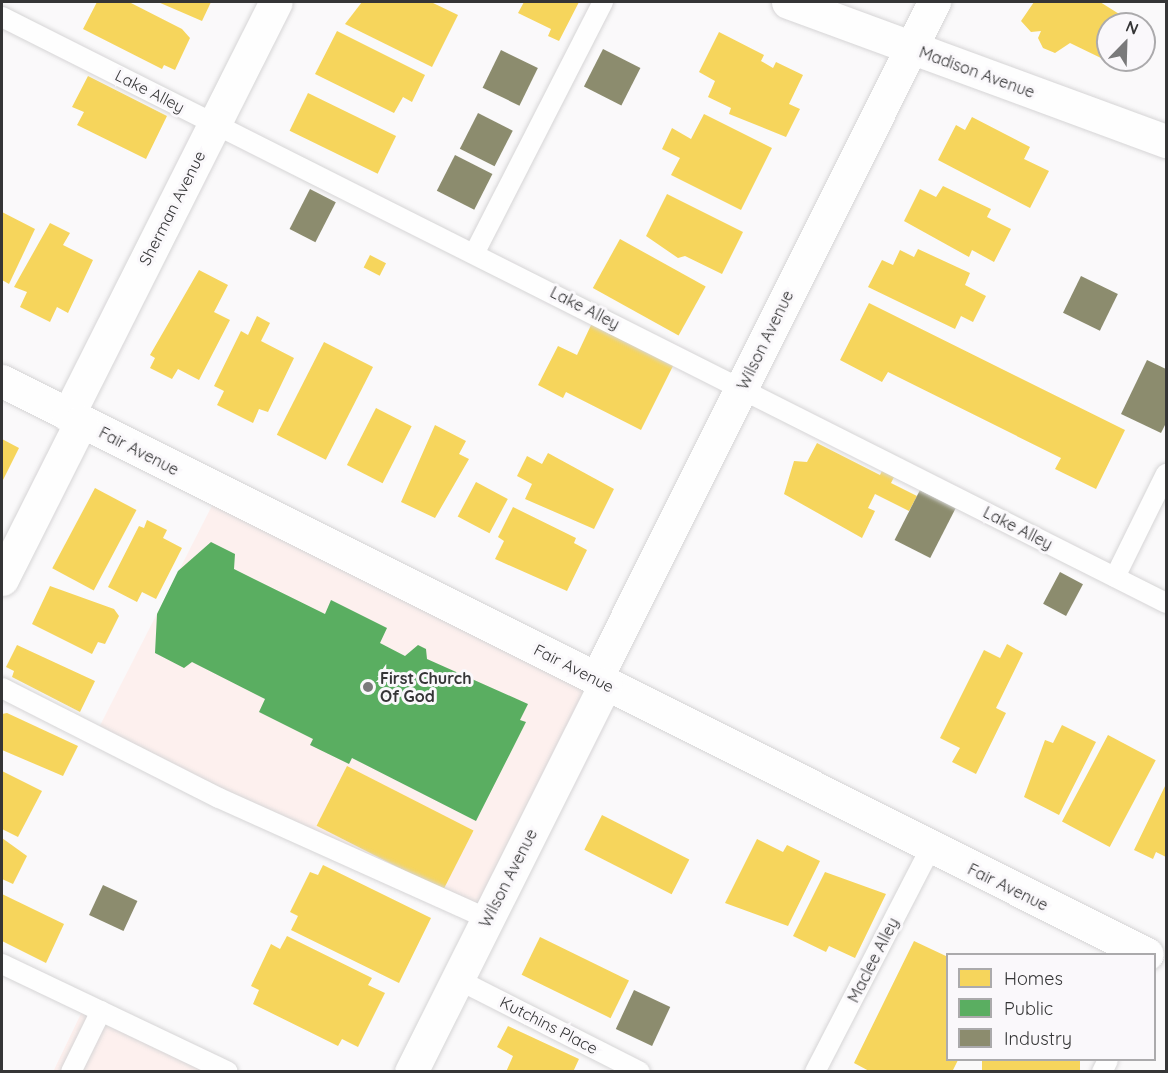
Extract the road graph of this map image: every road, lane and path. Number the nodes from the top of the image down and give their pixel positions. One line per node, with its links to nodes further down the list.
1 (276, 2): 7 (street, Sherman Avenue)
2 (603, 2): 9 (lane)
3 (788, 2): 6 (street, Madison Avenue)
4 (934, 2): 6 (street, Wilson Avenue)
5 (2, 16): 7 (lane, Lake Alley)
6 (910, 48): 8 (street, Madison Avenue); 11 (street, Wilson Avenue)
7 (215, 123): 9 (lane, Lake Alley); 12 (street, Sherman Avenue)
8 (1167, 141)
9 (475, 252): 11 (lane, Lake Alley)
10 (2, 381): 12 (street, Fair Avenue)
11 (742, 386): 14 (lane, Lake Alley); 17 (street, Wilson Avenue)
12 (75, 418): 15 (street, Sherman Avenue); 17 (street, Fair Avenue)
13 (1167, 474): 14 (lane)
14 (1115, 577): 16 (lane, Lake Alley)
15 (2, 579)
16 (1167, 603)
17 (600, 682): 19 (street, Fair Avenue); 20 (street, Wilson Avenue)
18 (2, 688): 20 (lane)
19 (930, 849): 21 (street, Fair Avenue); 29 (lane, Maclee Alley)
20 (488, 919): 23 (street, Wilson Avenue)
21 (1140, 953)
22 (2, 964): 24 (lane)
23 (457, 979): 27 (street, Wilson Avenue); 28 (lane, Kutchins Place)
24 (101, 1011): 25 (lane); 26 (lane)
25 (71, 1071)
26 (228, 1071)
27 (411, 1071)
28 (640, 1071)
29 (815, 1071)

